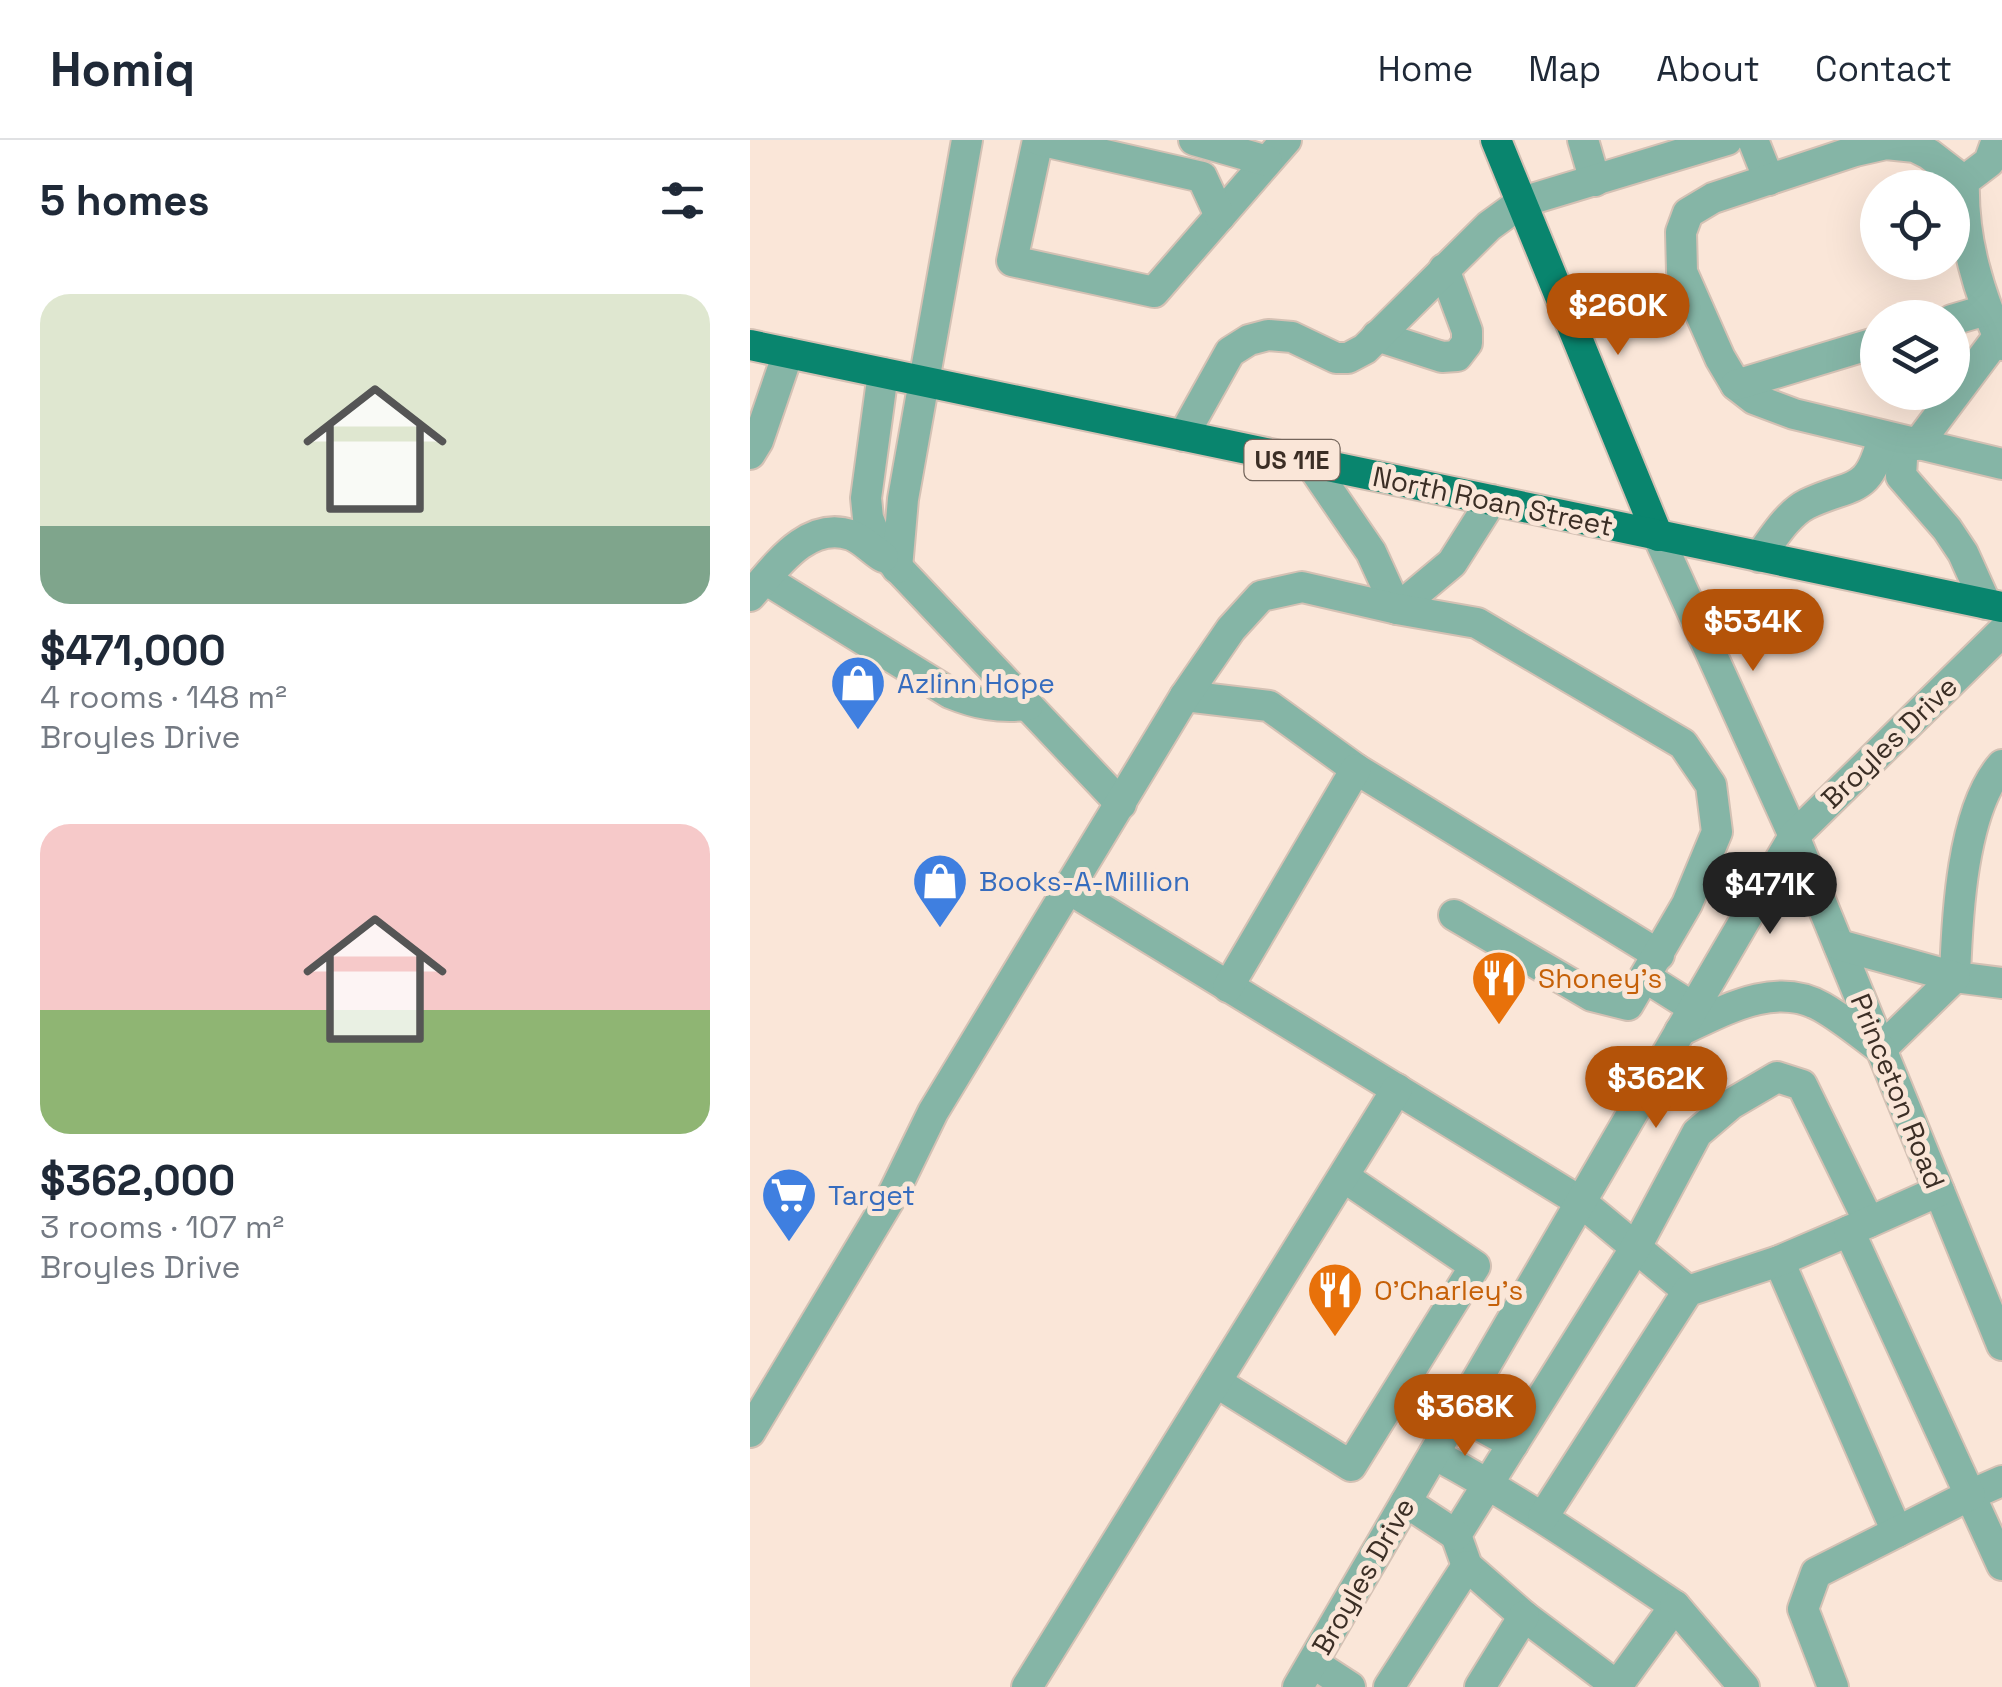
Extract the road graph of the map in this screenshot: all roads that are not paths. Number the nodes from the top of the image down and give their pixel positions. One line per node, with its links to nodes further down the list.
1 (968, 140): 25 (street)
2 (1038, 140): 15 (street); 15 (street)
3 (1194, 140): 9 (street)
4 (1496, 140): 14 (main road)
5 (1583, 140): 12 (street)
6 (1727, 140): 12 (street)
7 (1753, 140): 13 (street)
8 (1997, 140): 11 (street)
9 (1276, 151): 15 (street)
10 (1949, 170): 13 (street)
11 (1970, 177)
12 (1594, 180): 14 (street)
13 (1769, 180): 26 (street)
14 (1522, 202): 17 (street); 33 (main road)
15 (1220, 216)
16 (1970, 246): 19 (street)
17 (1444, 268): 20 (street); 20 (street)
18 (1970, 324): 19 (street)
19 (1996, 331): 28 (street)
20 (1376, 336): 27 (street)
21 (750, 345): 23 (main road, North Roan Street / US 11E)
22 (1860, 347): 26 (street)
23 (788, 353): 24 (main road, North Roan Street / US 11E); 29 (street)
24 (883, 374): 25 (main road, North Roan Street / US 11E); 35 (street)
25 (926, 382): 27 (main road, North Roan Street / US 11E); 35 (street)
26 (1736, 385): 28 (street)
27 (1183, 436): 30 (main road, North Roan Street / US 11E)
28 (1901, 441): 31 (street); 34 (street); 37 (street)
29 (750, 454)
30 (1310, 464): 32 (main road, North Roan Street / US 11E); 38 (street)
31 (2002, 464)
32 (1492, 500): 33 (main road, North Roan Street / US 11E); 38 (street)
33 (1658, 536): 34 (main road, North Roan Street / US 11E); 45 (street, Princeton Road)
34 (1759, 556): 37 (main road, North Roan Street / US 11E)
35 (897, 568): 36 (street); 41 (street)
36 (757, 588): 41 (street)
37 (1994, 605)
38 (1397, 610): 40 (street); 49 (street)
39 (2002, 632): 45 (street, Broyles Drive)
40 (1186, 696): 43 (street); 44 (street)
41 (1028, 706): 44 (street)
42 (2002, 764): 50 (street)
43 (1356, 768): 49 (street); 52 (street)
44 (1120, 804): 46 (street)
45 (1794, 836): 48 (street, Princeton Road); 53 (street, Broyles Drive)
46 (1068, 889): 52 (street); 66 (street)
47 (1454, 915): 49 (street)
48 (1838, 945): 50 (street); 54 (street, Princeton Road)
49 (1652, 966): 53 (street)
50 (1956, 977): 51 (street); 54 (street)
51 (2002, 983)
52 (1228, 987): 55 (street)
53 (1687, 1019): 54 (street); 58 (street, Broyles Drive)
54 (1881, 1048): 57 (street, Princeton Road)
55 (1397, 1089): 56 (street); 58 (street)
56 (1344, 1177): 64 (street); 64 (street)
57 (1939, 1192): 59 (street); 63 (street, Princeton Road)
58 (1581, 1202): 60 (street); 65 (street, Broyles Drive)
59 (1859, 1227): 60 (street); 61 (street); 71 (street)
60 (1636, 1247): 62 (street); 67 (street)
61 (1779, 1262): 62 (street); 74 (street)
62 (1688, 1291): 73 (street)
63 (2002, 1345)
64 (1216, 1382): 82 (street)
65 (1458, 1413): 67 (street); 68 (street, Broyles Drive)
66 (750, 1432)
67 (1513, 1444): 70 (street)
68 (1434, 1454): 70 (street); 72 (street, Broyles Drive)
69 (2002, 1481): 71 (street)
70 (1490, 1484): 73 (street); 75 (street)
71 (1970, 1495): 74 (street); 76 (street)
72 (1406, 1502): 75 (street); 81 (street, Broyles Drive)
73 (1543, 1517): 78 (street)
74 (1897, 1532): 88 (street)
75 (1456, 1535): 77 (street)
76 (2002, 1565)
77 (1466, 1566): 79 (street); 84 (street)
78 (1667, 1618): 79 (street); 86 (street); 87 (street)
79 (1529, 1619): 80 (street); 85 (street)
80 (1576, 1674): 86 (street)
81 (1306, 1675): 83 (street)
82 (1028, 1687)
83 (1350, 1687)
84 (1389, 1687)
85 (1480, 1687)
86 (1617, 1687)
87 (1744, 1687)
88 (1833, 1687)

